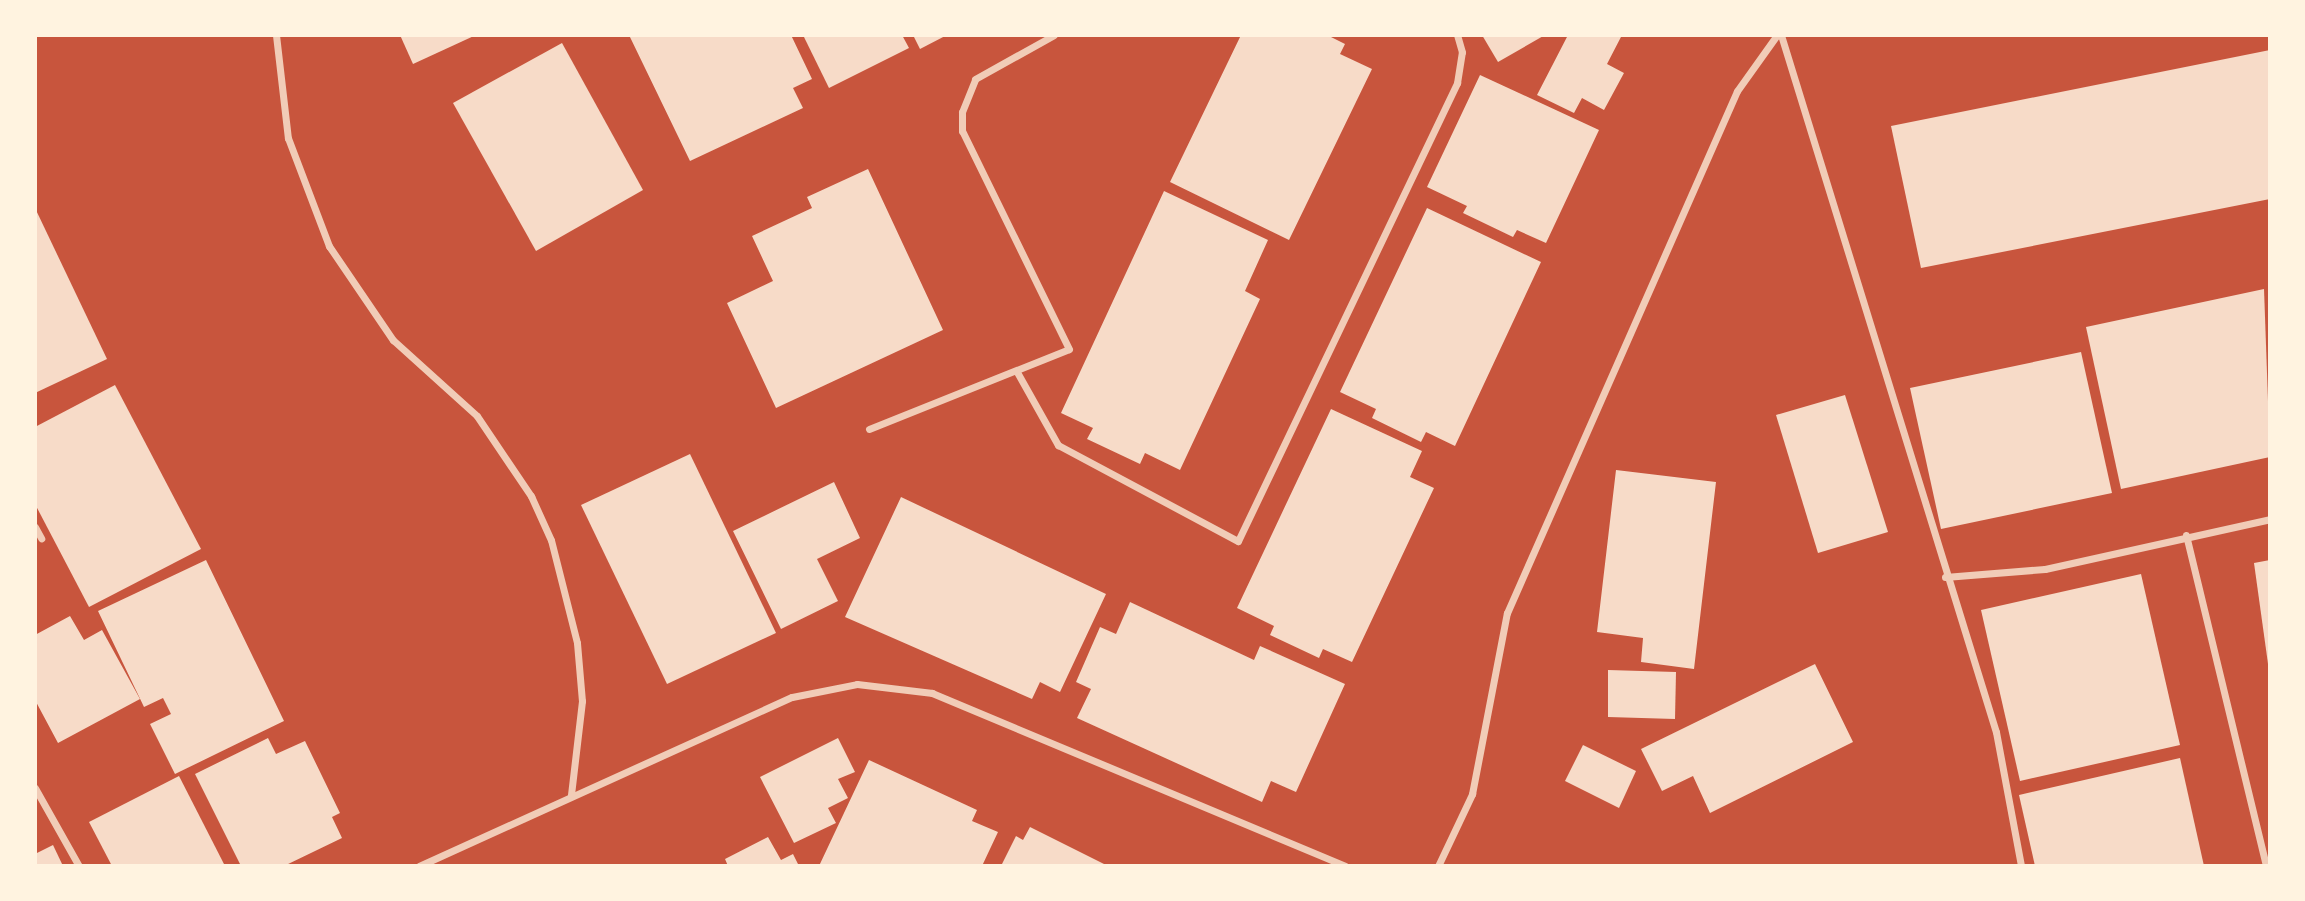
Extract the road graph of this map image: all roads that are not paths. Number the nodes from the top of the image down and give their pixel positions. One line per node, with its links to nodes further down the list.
1 (276, 35): 13 (street)
2 (1054, 35): 5 (street)
3 (1457, 35): 5 (street)
4 (1779, 35): 11 (street); 17 (street)
5 (1017, 372): 6 (street)
6 (869, 429)
7 (2270, 519): 9 (street)
8 (35, 527): 10 (street)
9 (2186, 536): 11 (street); 19 (street)
10 (41, 538)
11 (1945, 577): 18 (street)
12 (35, 788): 14 (street)
13 (571, 795): 15 (street); 16 (street)
14 (79, 866)
15 (419, 866)
16 (1345, 866)
17 (1438, 866)
18 (2021, 866)
19 (2266, 866)

